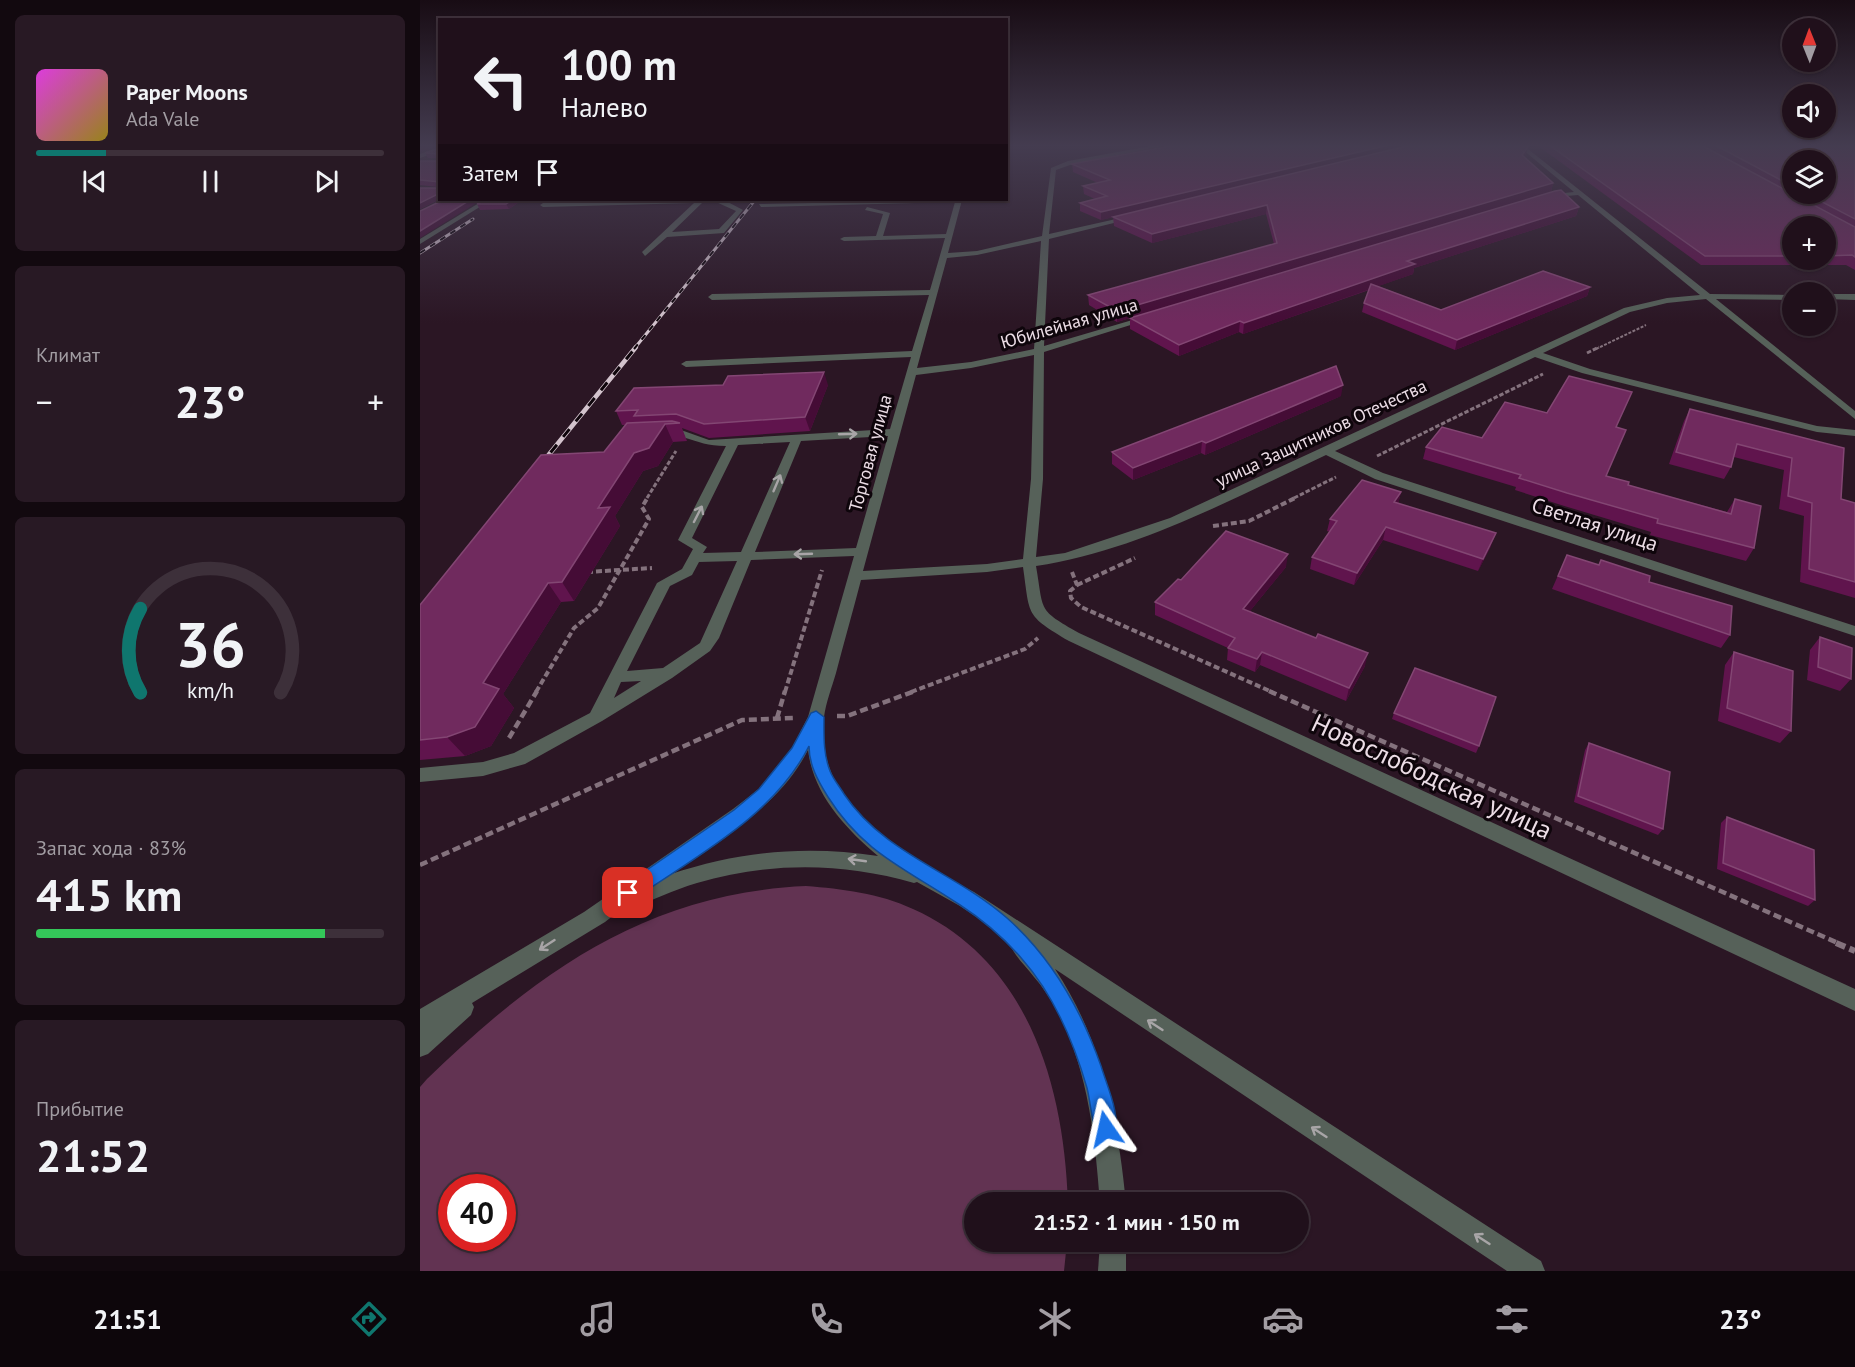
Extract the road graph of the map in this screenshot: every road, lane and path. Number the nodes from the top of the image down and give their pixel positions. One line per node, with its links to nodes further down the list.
1 (481, 204): 18 (street)
2 (609, 204): 10 (street)
3 (697, 204): 13 (street)
4 (731, 204): 13 (street)
5 (780, 204): 9 (street)
6 (958, 204): 14 (street, Торговая улица)
7 (1049, 204): 16 (street, Новослободская улица)
8 (1594, 204): 23 (street)
9 (761, 205)
10 (543, 206)
11 (832, 209): 15 (street)
12 (1137, 216): 16 (street)
13 (665, 234): 19 (street)
14 (948, 236): 15 (street); 20 (street, Торговая улица)
15 (879, 238): 17 (street)
16 (1046, 238): 20 (street); 29 (street, Новослободская улица)
17 (844, 239)
18 (420, 242)
19 (645, 254)
20 (943, 256): 21 (street, Торговая улица)
21 (932, 292): 22 (street); 30 (street, Торговая улица)
22 (712, 297)
23 (1709, 297): 24 (street, улица Защитников Отечества); 31 (street, улица Защитников Отечества); 35 (street)
24 (1782, 297)
25 (1836, 297): 26 (street)
26 (1855, 297)
27 (1164, 313): 29 (street, Юбилейная улица)
28 (1648, 324): 33 (path)
29 (1039, 351): 34 (street, Юбилейная улица); 49 (street, Новослободская улица)
30 (915, 354): 32 (street); 34 (street, Торговая улица)
31 (1533, 354): 33 (street); 42 (street, улица Защитников Отечества)
32 (687, 364)
33 (1563, 364): 37 (street); 43 (path)
34 (910, 372): 36 (street, Торговая улица)
35 (1855, 416)
36 (894, 432): 39 (street, one-way to 36); 45 (street, Торговая улица)
37 (1855, 433)
38 (645, 434): 40 (street)
39 (796, 440): 40 (street); 46 (street, one-way to 39)
40 (734, 442): 48 (street, one-way to 40)
41 (678, 448): 58 (path)
42 (1324, 450): 43 (street, Светлая улица); 49 (street, улица Защитников Отечества)
43 (1356, 466): 44 (path); 53 (street, Светлая улица)
44 (1208, 527)
45 (862, 552): 46 (street, one-way to 46); 50 (street, Торговая улица)
46 (746, 556): 48 (street); 54 (street)
47 (1138, 557): 51 (path)
48 (694, 558): 55 (street)
49 (1029, 563): 50 (street, улица Защитников Отечества); 52 (street, Новослободская улица)
50 (855, 576): 57 (street, Торговая улица)
51 (1077, 585)
52 (1054, 626): 57 (path); 64 (path); 66 (street, Новослободская улица)
53 (1855, 631)
54 (666, 674): 55 (street); 56 (street)
55 (616, 677): 56 (street)
56 (596, 717): 59 (street)
57 (816, 717): 60 (path); 61 (street); 62 (street)
58 (509, 738)
59 (420, 775)
60 (420, 865)
61 (933, 881): 62 (street, one-way to 62); 63 (street)
62 (591, 919): 65 (street, one-way to 65)
63 (999, 923): 69 (street); 72 (street, one-way to 63)
64 (1855, 951)
65 (505, 973): 67 (street); 68 (street)
66 (1855, 1000)
67 (420, 1022)
68 (420, 1046)
69 (1112, 1192)
70 (1113, 1252): 71 (street)
71 (1112, 1271)
72 (1531, 1271)

